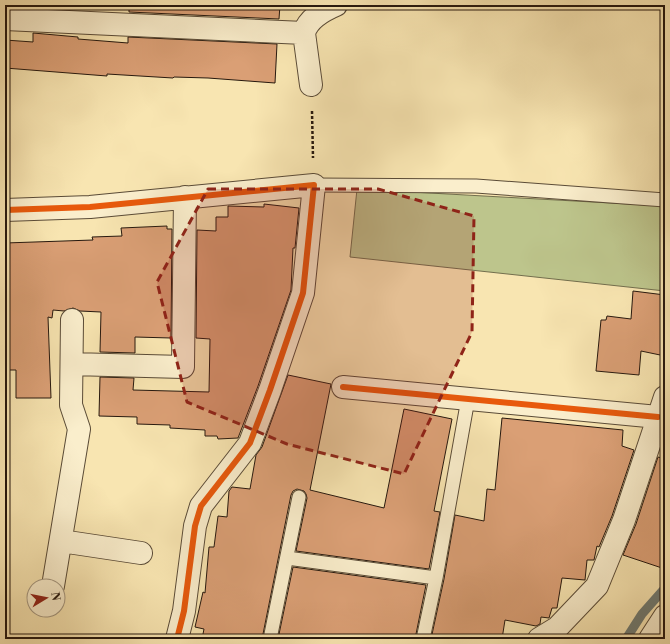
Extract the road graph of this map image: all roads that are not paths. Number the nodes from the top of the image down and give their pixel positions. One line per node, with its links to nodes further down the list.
1 (336, 5): 3 (street)
2 (5, 19): 3 (street)
3 (304, 33): 4 (street)
4 (311, 85)
5 (314, 185): 6 (street); 7 (lane); 21 (street)
6 (185, 197): 8 (street); 10 (street)
7 (665, 200)
8 (5, 210)
9 (72, 320): 10 (street)
10 (72, 364): 15 (street)
11 (343, 387): 12 (street)
12 (468, 400): 13 (street); 19 (lane)
13 (662, 407): 24 (street)
14 (299, 497): 17 (lane)
15 (61, 541): 16 (street); 18 (street)
16 (141, 552)
17 (287, 558): 19 (lane); 22 (lane)
18 (54, 578)
19 (436, 578): 23 (lane)
20 (665, 616): 25 (street)
21 (177, 639)
22 (270, 639)
23 (423, 639)
24 (539, 639)
25 (650, 639)

